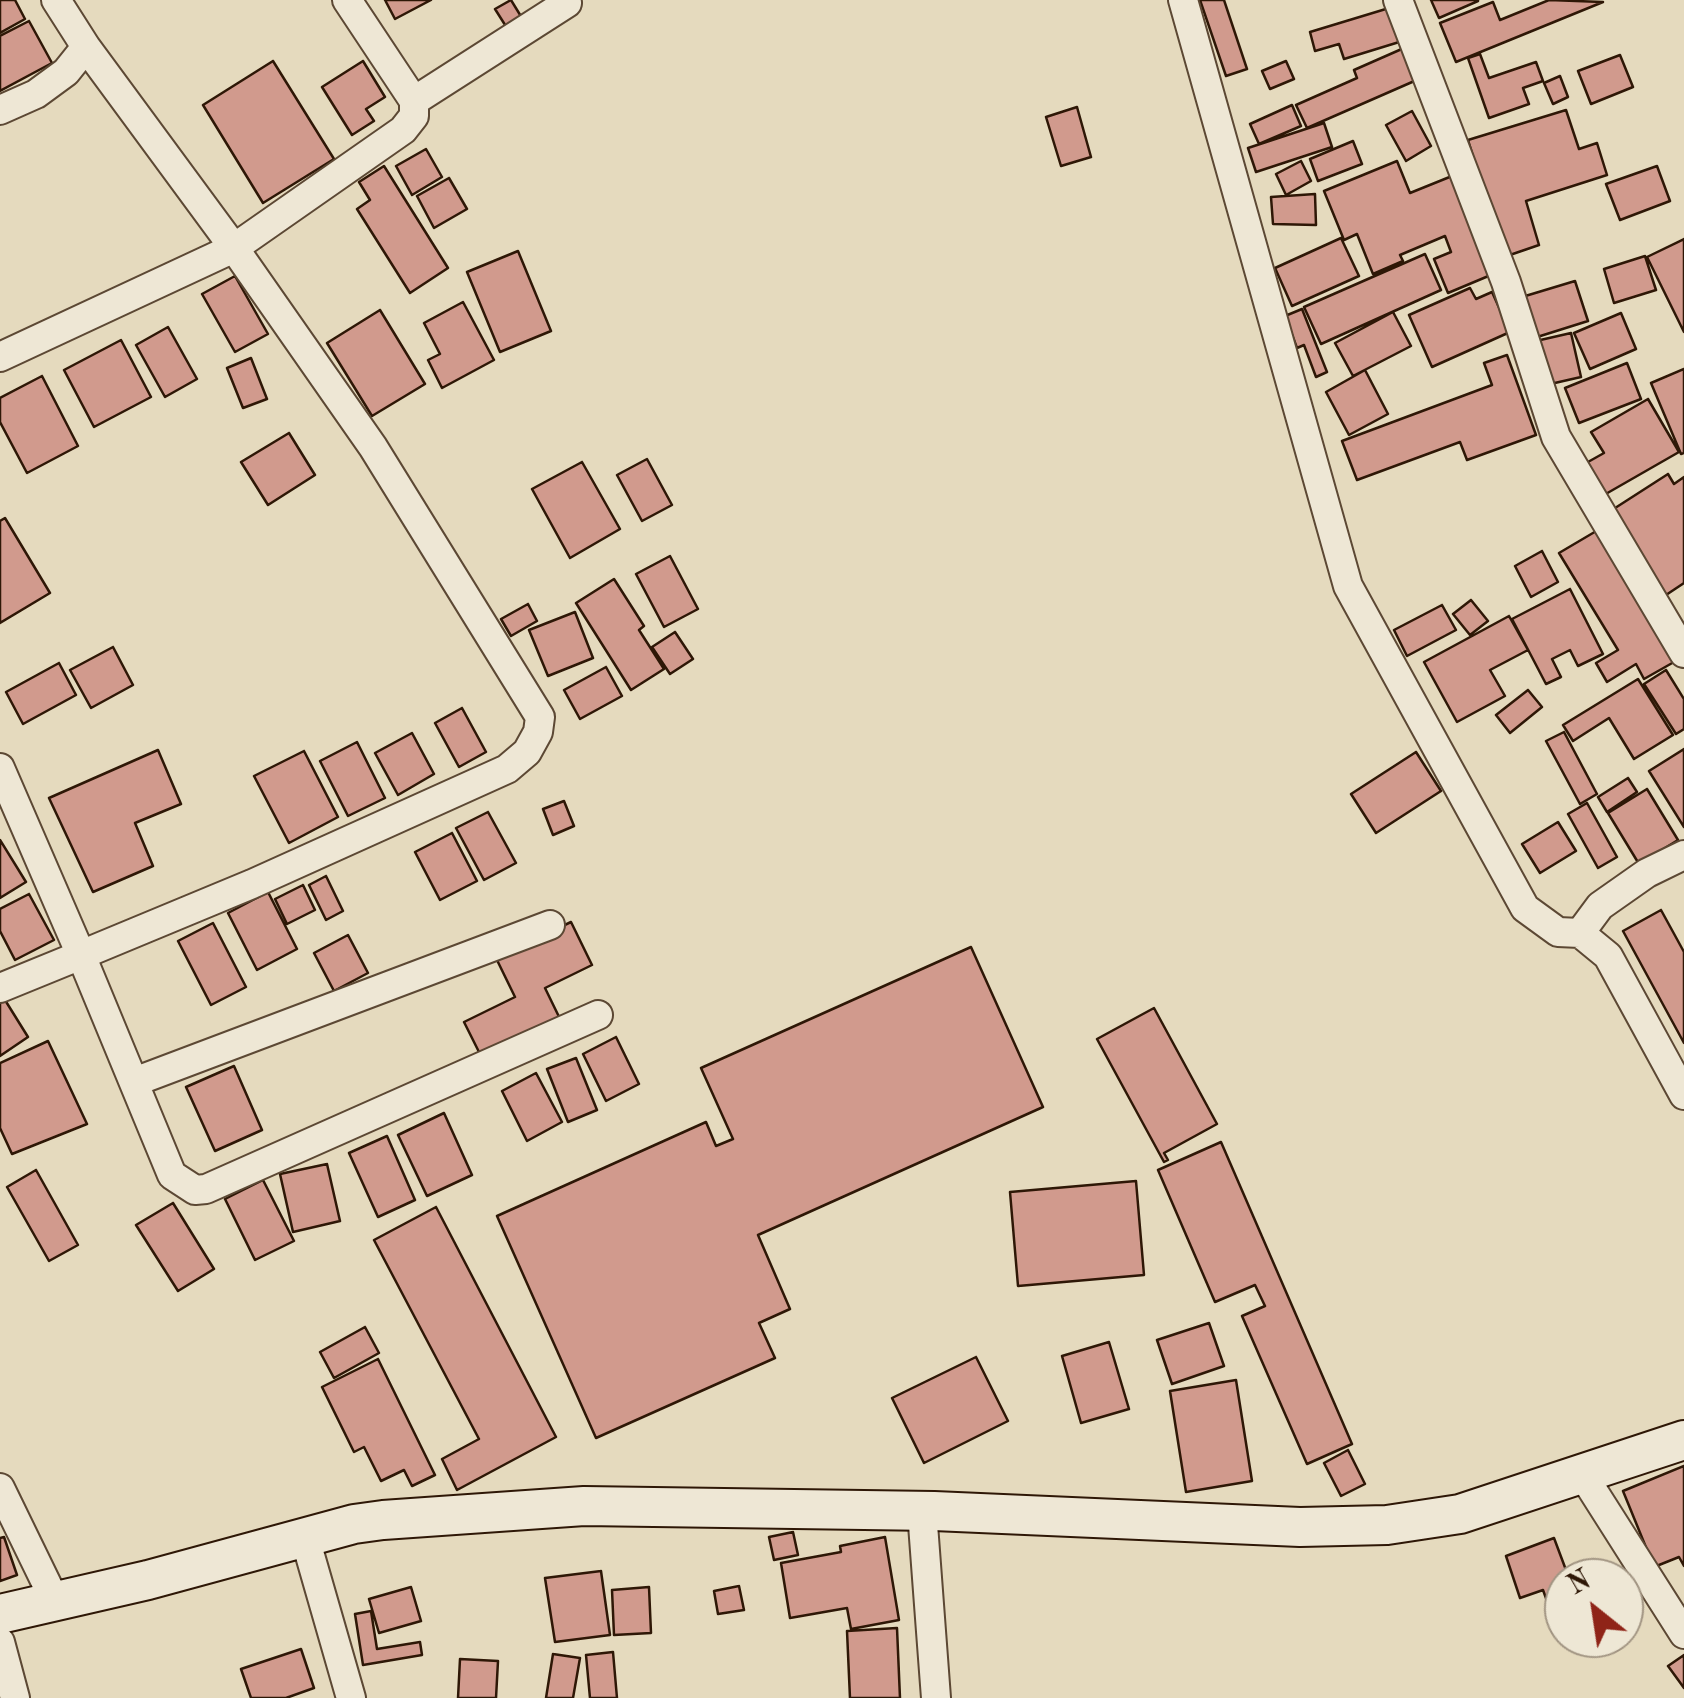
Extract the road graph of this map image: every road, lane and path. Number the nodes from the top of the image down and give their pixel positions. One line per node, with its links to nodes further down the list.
1 (56, 0): 6 (street)
2 (348, 0): 7 (street)
3 (1183, 0): 15 (street)
4 (1398, 0): 11 (street)
5 (567, 3): 7 (street)
6 (86, 47): 8 (street); 9 (street)
7 (414, 101): 9 (street)
8 (0, 110)
9 (234, 248): 10 (street); 16 (street)
10 (0, 357)
11 (1683, 650)
12 (0, 768): 16 (street)
13 (1684, 855): 15 (street)
14 (550, 925): 19 (street)
15 (1580, 933): 20 (street)
16 (81, 955): 17 (street); 19 (street)
17 (0, 988)
18 (598, 1015): 19 (street)
19 (134, 1082)
20 (1684, 1095)
21 (1684, 1440): 22 (street)
22 (1581, 1472): 24 (street); 28 (street)
23 (0, 1488): 26 (street)
24 (922, 1511): 25 (street); 32 (street)
25 (304, 1538): 26 (street); 31 (street)
26 (54, 1599): 27 (street)
27 (0, 1614)
28 (1684, 1634)
29 (0, 1642): 30 (street)
30 (15, 1698)
31 (351, 1698)
32 (936, 1698)

